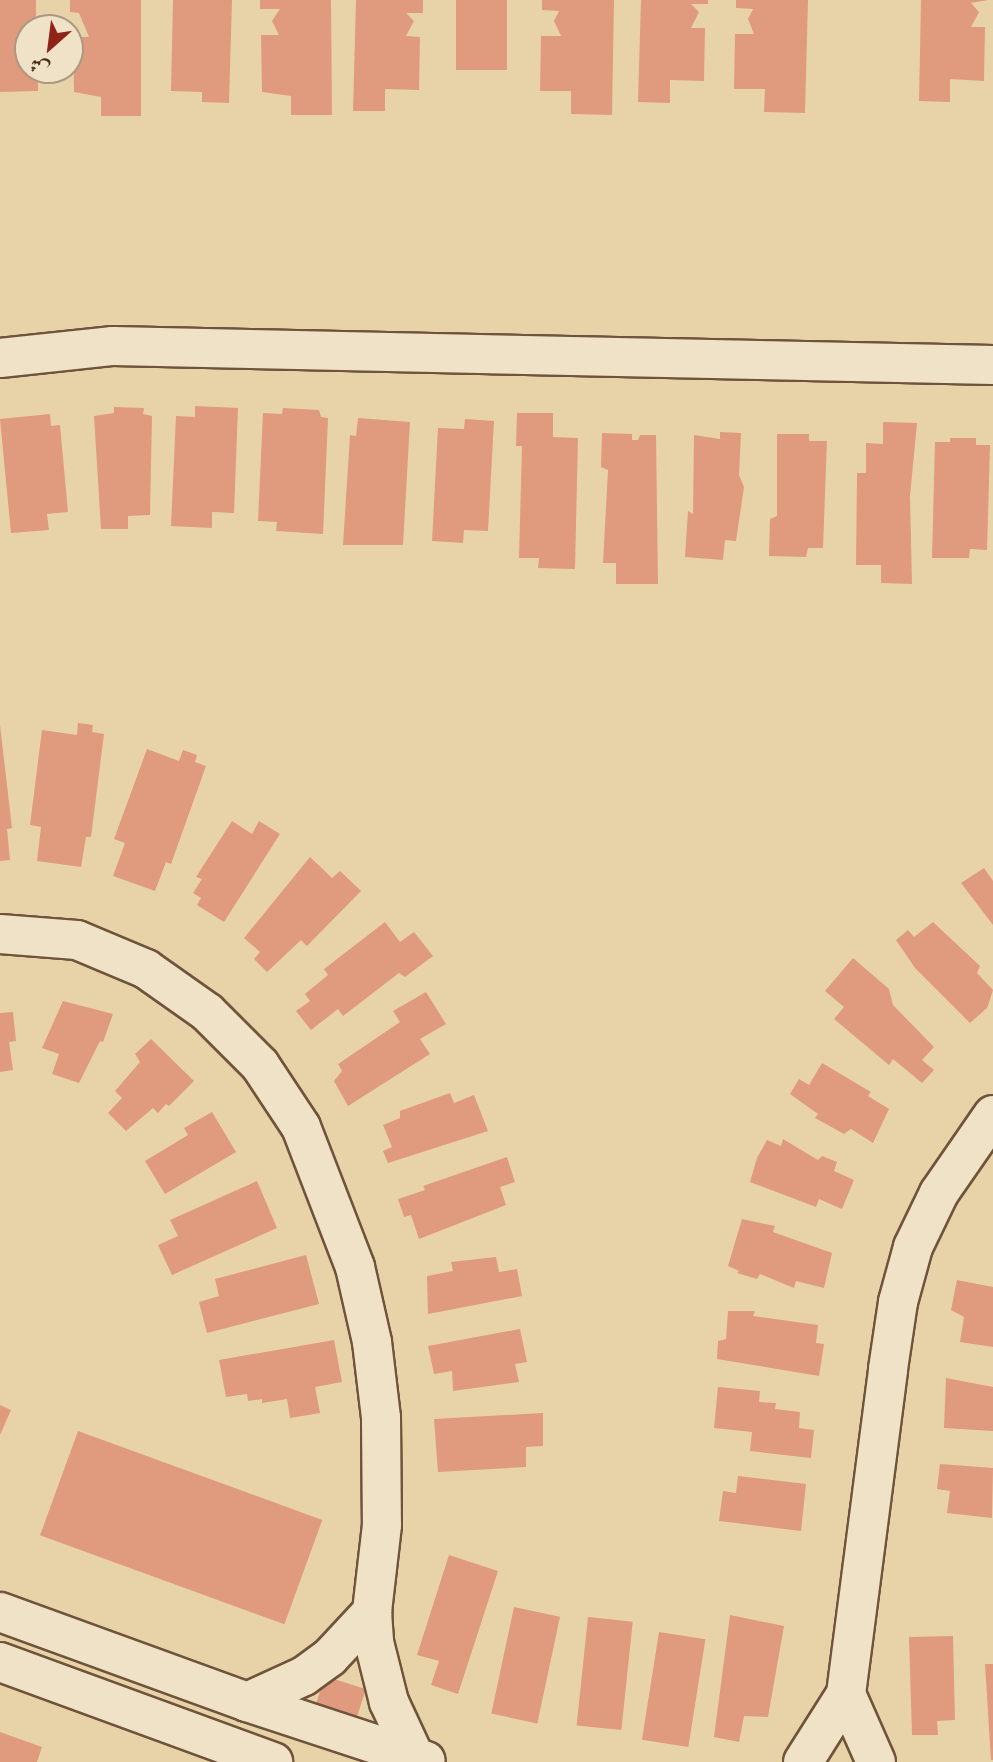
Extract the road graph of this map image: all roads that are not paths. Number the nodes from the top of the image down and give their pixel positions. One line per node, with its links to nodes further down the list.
1 (0, 358): 2 (street)
2 (993, 365)
3 (0, 934): 6 (street)
4 (993, 1115): 9 (street)
5 (0, 1612): 7 (street)
6 (372, 1612): 10 (street); 11 (street)
7 (40, 1629): 8 (street); 10 (street)
8 (11, 1666): 12 (street)
9 (846, 1694): 13 (street); 14 (street)
10 (247, 1702): 11 (street)
11 (424, 1760)
12 (273, 1762)
13 (803, 1762)
14 (876, 1762)

